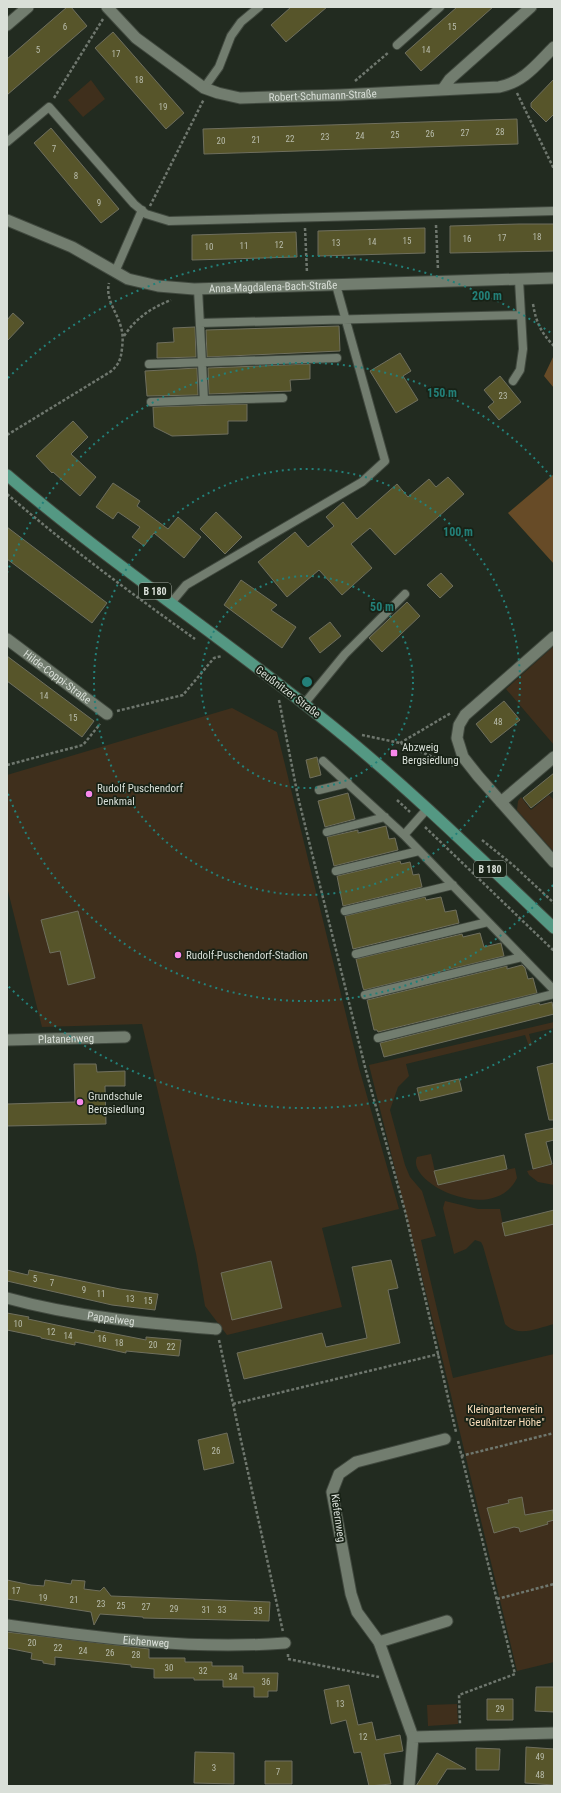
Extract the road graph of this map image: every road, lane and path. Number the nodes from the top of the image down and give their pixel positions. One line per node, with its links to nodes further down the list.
1 (28, 7): 6 (street)
2 (259, 7): 10 (lane)
3 (440, 7): 7 (lane)
4 (109, 8): 10 (street, Robert-Schumann-Straße); 13 (path)
5 (525, 9): 11 (street)
6 (7, 25)
7 (397, 45): 12 (path)
8 (554, 47): 9 (street, Robert-Schumann-Straße)
9 (512, 84): 11 (street, Robert-Schumann-Straße); 15 (path)
10 (206, 89): 12 (street, Robert-Schumann-Straße); 17 (path)
11 (443, 90): 12 (street, Robert-Schumann-Straße)
12 (340, 95)
13 (49, 106): 14 (lane); 17 (lane)
14 (7, 142)
15 (554, 169)
16 (554, 211): 18 (lane)
17 (144, 212): 19 (lane); 21 (lane)
18 (436, 214): 19 (lane); 24 (path)
19 (305, 218): 26 (path)
20 (7, 220): 21 (street, Anna-Magdalena-Bach-Straße)
21 (115, 272): 27 (street, Anna-Magdalena-Bach-Straße); 33 (path)
22 (554, 278): 23 (street, Anna-Magdalena-Bach-Straße)
23 (519, 280): 24 (street, Anna-Magdalena-Bach-Straße); 30 (lane)
24 (438, 282): 25 (street, Anna-Magdalena-Bach-Straße)
25 (336, 285): 26 (street, Anna-Magdalena-Bach-Straße); 31 (lane)
26 (307, 286): 27 (street, Anna-Magdalena-Bach-Straße)
27 (198, 289): 32 (lane)
28 (178, 299): 33 (path)
29 (532, 300): 34 (path)
30 (521, 315): 31 (lane); 38 (lane)
31 (345, 320): 32 (lane); 45 (lane)
32 (200, 323): 36 (lane)
33 (123, 336): 42 (path)
34 (554, 346)
35 (337, 358): 36 (lane)
36 (202, 361): 37 (lane); 40 (lane)
37 (149, 364)
38 (513, 381)
39 (283, 398): 40 (lane)
40 (204, 400): 41 (lane)
41 (151, 402)
42 (7, 435)
43 (7, 475): 45 (main road, Geußnitzer Straße / B 180)
44 (405, 594): 50 (lane)
45 (171, 603): 48 (main road, Geußnitzer Straße / B 180)
46 (554, 637): 51 (street)
47 (7, 639): 52 (street, Hilde-Coppi-Straße)
48 (229, 647): 50 (main road, Geußnitzer Straße / B 180); 52 (path)
49 (279, 698): 83 (path)
50 (304, 704): 54 (main road, Geußnitzer Straße / B 180)
51 (473, 707): 53 (path); 61 (street)
52 (107, 714): 57 (path)
53 (400, 743): 54 (path); 58 (path)
54 (354, 744): 62 (main road, Geußnitzer Straße / B 180)
55 (554, 757): 61 (street)
56 (323, 760): 59 (lane)
57 (7, 765)
58 (457, 767)
59 (348, 783): 60 (lane); 63 (lane)
60 (319, 790)
61 (501, 802): 67 (street)
62 (426, 809): 65 (lane); 72 (main road, Geußnitzer Straße / B 180)
63 (385, 817): 64 (lane); 65 (lane)
64 (326, 832)
65 (404, 835): 66 (lane)
66 (419, 851): 68 (lane); 69 (lane)
67 (554, 862)
68 (336, 871)
69 (452, 885): 70 (lane); 71 (lane)
70 (346, 911)
71 (488, 922): 73 (lane); 74 (lane)
72 (554, 928)
73 (356, 954)
74 (522, 957): 75 (lane); 77 (lane)
75 (554, 990)
76 (554, 994): 79 (lane)
77 (366, 995)
78 (125, 1037): 80 (street, Platanenweg)
79 (378, 1038)
80 (7, 1040)
81 (7, 1298): 82 (street, Pappelweg)
82 (216, 1329): 84 (path)
83 (439, 1354): 84 (path); 87 (path)
84 (233, 1404): 93 (path)
85 (554, 1433): 87 (path)
86 (445, 1439): 92 (street, Kiefernweg)
87 (461, 1456): 89 (path)
88 (554, 1584): 89 (path)
89 (497, 1598): 97 (path)
90 (446, 1622): 92 (street)
91 (7, 1625): 93 (street, Eichenweg)
92 (379, 1642): 95 (street, Kiefernweg)
93 (285, 1643)
94 (288, 1659): 95 (path)
95 (394, 1680): 98 (street, Kiefernweg)
96 (554, 1733): 97 (street)
97 (451, 1736): 98 (street)
98 (413, 1737): 99 (street, Kiefernweg)
99 (409, 1786)

